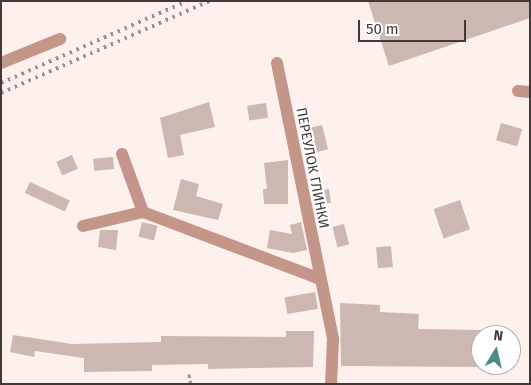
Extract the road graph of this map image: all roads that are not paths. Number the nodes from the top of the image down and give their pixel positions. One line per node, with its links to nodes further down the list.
1 (60, 39): 2 (street)
2 (1, 63)
3 (277, 63): 7 (street, ПЕРЕУЛОК ГЛИНКИ)
4 (122, 154): 5 (street)
5 (143, 212): 6 (street); 7 (street)
6 (83, 226)
7 (318, 278): 8 (street, ПЕРЕУЛОК ГЛИНКИ)
8 (330, 384)

